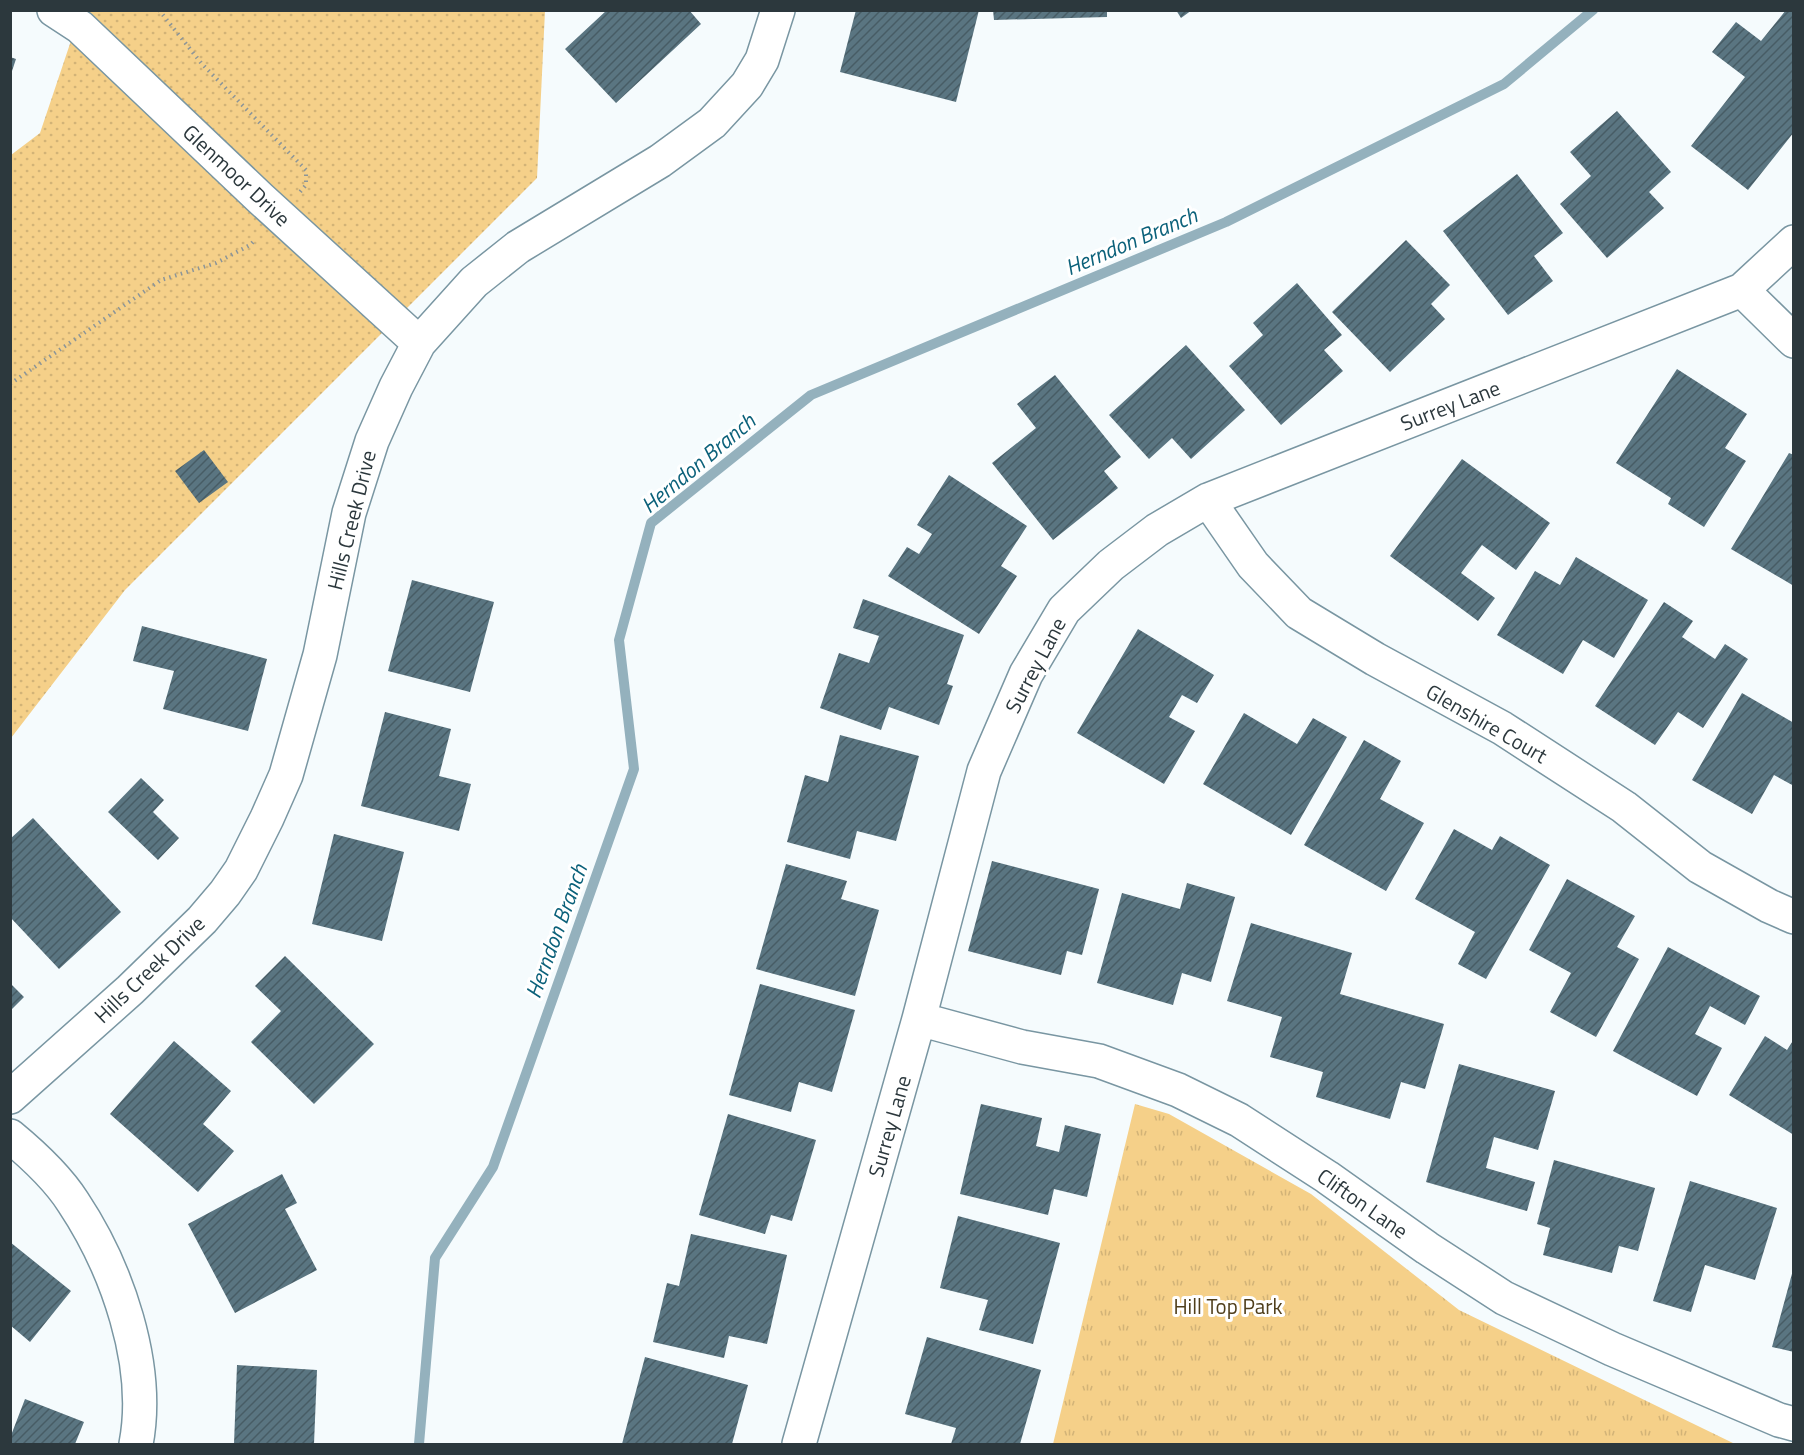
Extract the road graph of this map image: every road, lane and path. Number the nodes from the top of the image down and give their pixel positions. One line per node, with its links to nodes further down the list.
1 (54, 10): 9 (street, Glenmoor Drive)
2 (159, 10): 4 (path)
3 (778, 10): 9 (street, Hills Creek Drive)
4 (298, 193)
5 (258, 236): 10 (path)
6 (1794, 242): 7 (street, Surrey Lane)
7 (1742, 290): 8 (street); 11 (street, Surrey Lane)
8 (1794, 341)
9 (419, 343): 14 (street, Hills Creek Drive)
10 (10, 384)
11 (1208, 500): 12 (street, Glenshire Court); 13 (street, Surrey Lane)
12 (1794, 917)
13 (919, 1018): 16 (street, Clifton Lane); 18 (street, Surrey Lane)
14 (10, 1097)
15 (10, 1136): 17 (street)
16 (1794, 1424)
17 (136, 1444)
18 (799, 1444)

